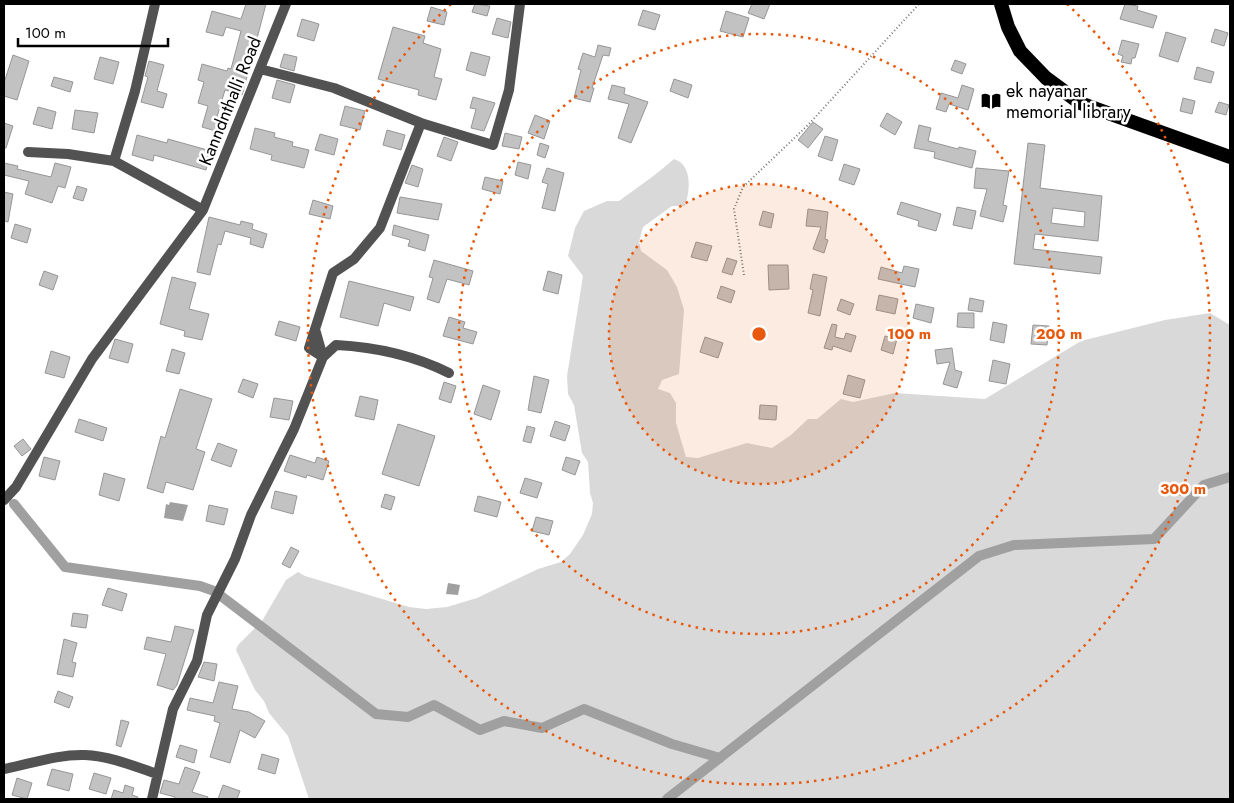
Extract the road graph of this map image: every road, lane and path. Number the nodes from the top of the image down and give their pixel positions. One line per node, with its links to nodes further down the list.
1 (155, 4): 10 (street)
2 (286, 4): 6 (street, Kanndnthalli Road)
3 (520, 4): 7 (street)
4 (919, 4): 12 (path)
5 (1001, 4): 9 (highway)
6 (260, 69): 7 (street); 11 (street, Kanndnthalli Road)
7 (421, 124): 13 (street)
8 (28, 152): 10 (street)
9 (1230, 157)
10 (114, 161): 11 (street)
11 (203, 210): 15 (street, Kanndnthalli Road)
12 (744, 275)
13 (324, 357): 14 (street); 17 (street)
14 (449, 373)
15 (4, 500)
16 (4, 769): 17 (street)
17 (157, 774): 18 (street)
18 (152, 799)

